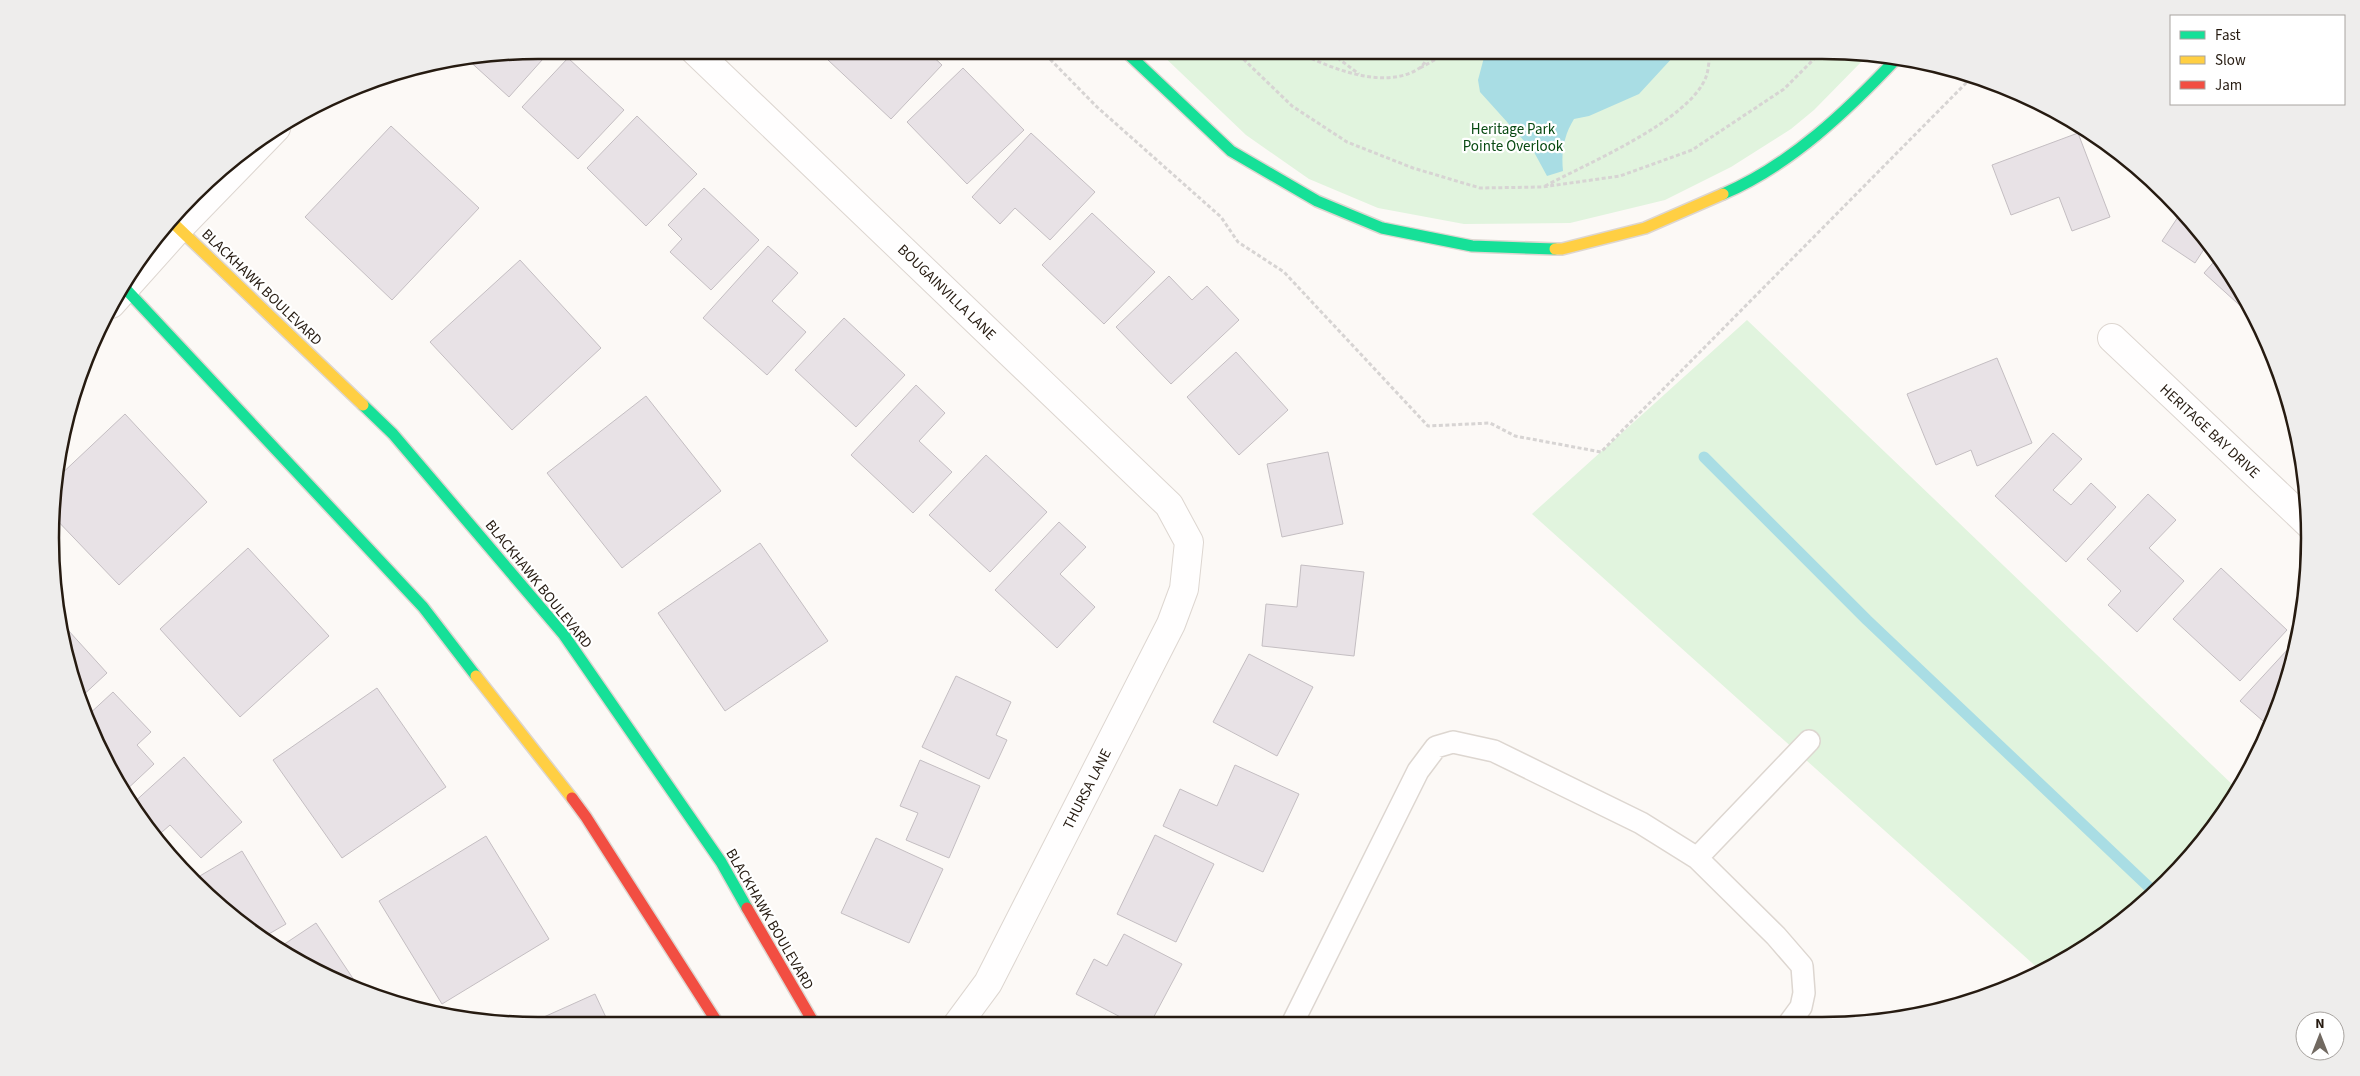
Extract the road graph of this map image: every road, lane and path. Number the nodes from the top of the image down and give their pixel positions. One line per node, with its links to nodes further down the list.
1 (703, 59): 20 (street, BOUGAINVILLA LANE)
2 (1134, 59): 10 (main road)
3 (1243, 59): 14 (path)
4 (1318, 59): 12 (path)
5 (1339, 59): 12 (path)
6 (1426, 59): 11 (path)
7 (1436, 59): 11 (path)
8 (1709, 59): 14 (path)
9 (1814, 59): 14 (path)
10 (1892, 64)
11 (1420, 68): 12 (path)
12 (1362, 76)
13 (230, 172): 15 (street)
14 (1542, 187)
15 (189, 209)
16 (175, 225): 24 (main road, BLACKHAWK BOULEVARD)
17 (123, 297): 23 (main road)
18 (2112, 338): 19 (street, HERITAGE BAY DRIVE)
19 (2300, 516)
20 (1189, 542): 25 (street, THURSA LANE)
21 (1809, 741): 22 (lane)
22 (1697, 858): 26 (lane); 27 (lane)
23 (714, 1017)
24 (810, 1017)
25 (963, 1017)
26 (1296, 1017)
27 (1793, 1017)

